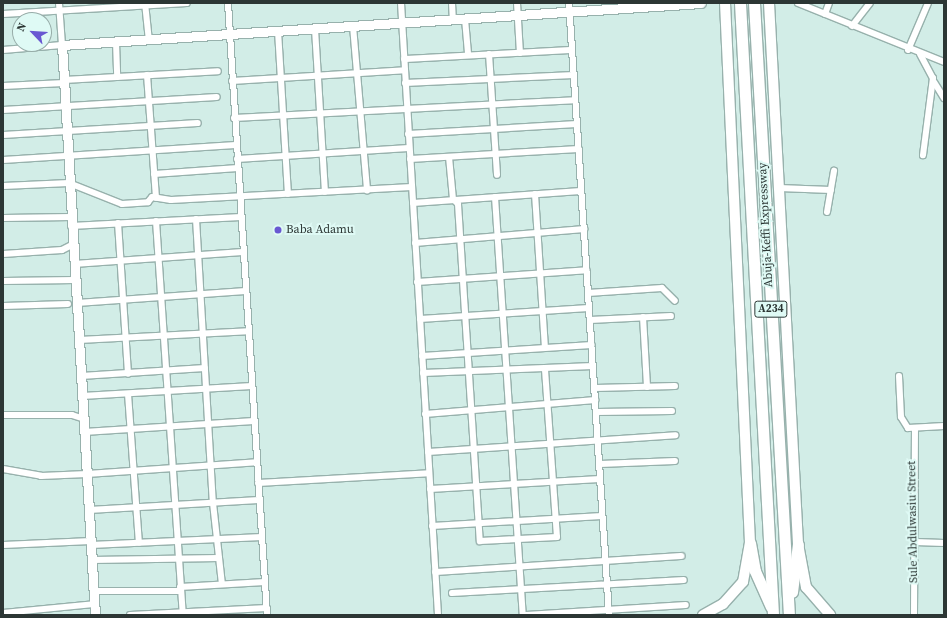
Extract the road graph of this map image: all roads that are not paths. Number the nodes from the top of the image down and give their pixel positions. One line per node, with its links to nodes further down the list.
1 (187, 3): 15 (street)
2 (228, 3): 28 (street)
3 (401, 3): 23 (street)
4 (452, 3): 22 (street)
5 (517, 3): 20 (street)
6 (701, 3): 17 (street)
7 (725, 3): 231 (main road)
8 (740, 3): 257 (highway, Abuja-Keffi Expressway / A234)
9 (754, 3): 252 (highway, Abuja-Keffi Expressway / A234)
10 (769, 3): 95 (main road, Abuja-Keffi Expressway)
11 (798, 3): 19 (street)
12 (830, 3): 19 (street)
13 (870, 3): 25 (street)
14 (928, 3): 34 (street)
15 (145, 5): 16 (street); 29 (street)
16 (59, 6): 18 (street); 31 (street)
17 (569, 8): 20 (street); 33 (street)
18 (3, 14)
19 (825, 14): 25 (street)
20 (517, 16): 21 (street); 35 (street)
21 (465, 19): 22 (street); 38 (street)
22 (453, 20): 23 (street)
23 (402, 23): 24 (street); 39 (street)
24 (354, 26): 26 (street); 43 (street)
25 (852, 26): 34 (street)
26 (314, 29): 27 (street); 47 (street)
27 (278, 31): 28 (street); 49 (street)
28 (229, 35): 29 (street); 52 (street)
29 (149, 40): 30 (street)
30 (116, 42): 31 (street); 46 (street)
31 (62, 45): 32 (street); 51 (street)
32 (3, 50)
33 (572, 50): 35 (street); 45 (street)
34 (908, 50): 37 (street)
35 (520, 52): 36 (street)
36 (489, 54): 38 (street); 50 (street)
37 (920, 54): 40 (street); 48 (street)
38 (468, 55): 39 (street)
39 (404, 59): 41 (street)
40 (944, 62)
41 (404, 70): 43 (street); 53 (street)
42 (218, 71): 44 (street)
43 (357, 74): 47 (street); 63 (street)
44 (147, 75): 46 (street); 57 (street)
45 (574, 75): 50 (street); 58 (street)
46 (118, 77): 51 (street)
47 (318, 77): 49 (street); 64 (street)
48 (933, 78): 56 (street); 83 (street)
49 (280, 79): 52 (street); 65 (street)
50 (491, 79): 53 (street); 59 (street)
51 (64, 81): 54 (street); 60 (street)
52 (232, 81): 66 (street)
53 (405, 83): 61 (street)
54 (3, 86)
55 (217, 97): 57 (street)
56 (944, 98)
57 (149, 100): 60 (street); 69 (street)
58 (575, 100): 59 (street); 68 (street)
59 (492, 104): 61 (street); 70 (street)
60 (66, 107): 62 (street); 71 (street)
61 (407, 109): 63 (street); 72 (street)
62 (3, 110)
63 (361, 113): 64 (street); 78 (street)
64 (321, 115): 65 (street); 79 (street)
65 (282, 116): 66 (street); 82 (street)
66 (234, 118): 74 (street)
67 (198, 123): 69 (street)
68 (577, 124): 70 (street); 76 (street)
69 (151, 126): 71 (street); 77 (street)
70 (494, 129): 72 (street); 80 (street)
71 (67, 131): 73 (street); 81 (street)
72 (408, 134): 75 (street)
73 (3, 135)
74 (236, 146): 77 (street); 85 (street)
75 (409, 148): 78 (street); 86 (street)
76 (579, 149): 80 (street); 98 (street)
77 (152, 151): 81 (street); 90 (street)
78 (363, 151): 79 (street); 96 (street)
79 (324, 154): 82 (street); 99 (street)
80 (495, 154): 84 (street); 91 (street)
81 (68, 156): 87 (street); 92 (street)
82 (284, 156): 85 (street); 100 (street)
83 (923, 156)
84 (449, 157): 86 (street); 105 (street)
85 (237, 159): 88 (street)
86 (410, 159): 94 (street)
87 (3, 160)
88 (238, 168): 90 (street); 102 (street)
89 (834, 171): 97 (street)
90 (154, 174): 104 (street)
91 (497, 175)
92 (69, 183): 93 (street); 104 (street); 111 (street)
93 (3, 186)
94 (412, 187): 96 (street); 106 (street)
95 (779, 188): 97 (street); 233 (main road, Abuja-Keffi Expressway)
96 (367, 190): 99 (street)
97 (831, 190): 107 (street)
98 (581, 191): 101 (street); 114 (street)
99 (325, 192): 100 (street)
100 (288, 194): 102 (street)
101 (535, 194): 103 (street); 115 (street)
102 (240, 196): 104 (street); 108 (street)
103 (495, 197): 105 (street); 116 (street)
104 (156, 198)
105 (453, 199): 106 (street); 117 (street)
106 (413, 203): 118 (street)
107 (827, 212)
108 (241, 217): 110 (street); 120 (street)
109 (3, 218): 111 (street)
110 (196, 219): 112 (street); 122 (street)
111 (71, 221): 113 (street); 119 (street)
112 (156, 221): 113 (street); 123 (street)
113 (118, 223): 124 (street)
114 (584, 228): 115 (street); 126 (street)
115 (537, 233): 116 (street); 127 (street)
116 (498, 236): 117 (street); 128 (street)
117 (461, 240): 118 (street); 129 (street)
118 (415, 243): 132 (street)
119 (72, 245): 121 (street); 125 (street)
120 (244, 252): 122 (street); 133 (street)
121 (3, 254)
122 (198, 254): 123 (street); 135 (street)
123 (159, 257): 124 (street); 136 (street)
124 (121, 260): 125 (street); 137 (street)
125 (74, 264): 130 (street)
126 (587, 270): 127 (street); 134 (street)
127 (540, 273): 128 (street); 142 (street)
128 (501, 275): 129 (street); 143 (street)
129 (464, 278): 132 (street); 144 (street)
130 (75, 280): 131 (street); 139 (street)
131 (3, 281)
132 (417, 282): 147 (street)
133 (246, 292): 135 (street); 149 (street)
134 (588, 293): 138 (street); 141 (street)
135 (199, 294): 136 (street); 150 (street)
136 (163, 296): 137 (street); 151 (street)
137 (123, 300): 139 (street); 152 (street)
138 (676, 301)
139 (73, 304): 140 (street); 153 (street)
140 (3, 306)
141 (589, 308): 142 (street); 148 (street)
142 (543, 311): 143 (street); 155 (street)
143 (504, 314): 144 (street); 156 (street)
144 (466, 316): 147 (street); 157 (street)
145 (671, 316): 146 (street)
146 (643, 317): 148 (street); 171 (street)
147 (420, 319): 158 (street)
148 (590, 320): 154 (street)
149 (248, 331): 150 (street); 169 (street)
150 (202, 332): 151 (street); 160 (street)
151 (165, 334): 152 (street); 163 (street)
152 (124, 337): 153 (street); 166 (street)
153 (78, 340): 167 (street)
154 (592, 345): 155 (street); 159 (street)
155 (545, 347): 156 (street)
156 (507, 349): 157 (street); 162 (street)
157 (468, 352): 158 (street); 164 (street)
158 (422, 356): 165 (street)
159 (593, 366): 161 (street); 172 (street)
160 (205, 368): 163 (street); 173 (street)
161 (546, 368): 162 (street); 178 (street)
162 (508, 370): 164 (street); 179 (street)
163 (167, 371): 166 (street); 174 (street)
164 (469, 372): 165 (street); 180 (street)
165 (423, 373): 184 (street)
166 (128, 374): 167 (street)
167 (81, 376): 176 (street)
168 (899, 376): 190 (street)
169 (252, 386): 173 (street); 186 (street)
170 (675, 386): 171 (street)
171 (647, 387): 172 (street)
172 (594, 388): 177 (street)
173 (207, 389): 174 (street); 187 (street)
174 (168, 392): 175 (street); 189 (street)
175 (128, 394): 176 (street); 191 (street)
176 (82, 396): 185 (street)
177 (595, 400): 178 (street); 182 (street)
178 (548, 404): 179 (street); 195 (street)
179 (510, 409): 180 (street); 196 (street)
180 (472, 411): 184 (street); 197 (street)
181 (672, 411): 182 (street)
182 (596, 412): 194 (street)
183 (3, 414): 185 (street)
184 (425, 414): 198 (street)
185 (84, 419): 192 (street)
186 (254, 421): 187 (street); 200 (street)
187 (209, 425): 189 (street); 202 (street)
188 (944, 426): 190 (street)
189 (171, 428): 191 (street); 203 (street)
190 (915, 429): 228 (street, Sule Abdulwasiu Street)
191 (130, 430): 192 (street); 205 (street)
192 (84, 432): 207 (street)
193 (675, 435): 194 (street)
194 (599, 439): 195 (street); 201 (street)
195 (551, 443): 196 (street); 209 (street)
196 (512, 446): 197 (street); 210 (street)
197 (474, 449): 198 (street); 212 (street)
198 (428, 452): 206 (street)
199 (675, 461): 201 (street)
200 (257, 462): 202 (street); 211 (street)
201 (600, 464): 208 (street)
202 (210, 465): 203 (street); 215 (street)
203 (173, 467): 205 (street); 216 (street)
204 (3, 469): 207 (street)
205 (134, 470): 207 (street); 217 (street)
206 (429, 473): 211 (street); 213 (street)
207 (87, 474): 218 (street)
208 (600, 479): 209 (street); 219 (street)
209 (554, 481): 210 (street); 220 (street)
210 (515, 482): 212 (street); 221 (street)
211 (258, 483): 214 (street)
212 (477, 485): 213 (street); 222 (street)
213 (430, 489): 223 (street)
214 (259, 500): 215 (street); 224 (street)
215 (213, 504): 216 (street); 225 (street)
216 (175, 506): 217 (street); 227 (street)
217 (136, 509): 218 (street); 230 (street)
218 (89, 510): 229 (street)
219 (602, 516): 220 (street); 237 (street)
220 (557, 517): 221 (street); 226 (street)
221 (517, 520): 222 (street); 226 (street)
222 (478, 523): 223 (street); 226 (street)
223 (432, 526): 241 (street)
224 (262, 537): 225 (street); 243 (street)
225 (217, 539): 227 (street); 236 (street)
226 (518, 540): 240 (street)
227 (177, 542): 230 (street); 239 (street)
228 (915, 542): 232 (street); 264 (street, Sule Abdulwasiu Street)
229 (91, 543): 230 (street); 234 (street); 238 (street)
230 (139, 543)
231 (750, 543): 257 (highway); 262 (main road)
232 (944, 543)
233 (798, 544): 252 (highway); 263 (main road, Abuja-Keffi Expressway)
234 (3, 545)
235 (681, 556): 237 (street)
236 (219, 558): 239 (street); 244 (street)
237 (606, 559): 240 (street); 245 (street)
238 (92, 560): 239 (street); 247 (street)
239 (178, 560): 246 (street)
240 (520, 566): 241 (street); 248 (street)
241 (435, 572): 260 (street)
242 (684, 580): 245 (street)
243 (265, 582): 244 (street); 253 (street)
244 (222, 584): 246 (street)
245 (607, 584): 248 (street); 256 (street)
246 (181, 589): 247 (street); 255 (street)
247 (94, 591): 250 (street)
248 (522, 591): 249 (street); 261 (street)
249 (452, 594)
250 (94, 604): 254 (street); 258 (street)
251 (686, 605): 256 (street)
252 (789, 611)
253 (267, 612): 255 (street)
254 (3, 613)
255 (182, 613): 259 (street)
256 (609, 613): 261 (street)
257 (773, 613)
258 (95, 615)
259 (130, 615)
260 (438, 615)
261 (525, 615)
262 (703, 615)
263 (830, 615)
264 (914, 615)

